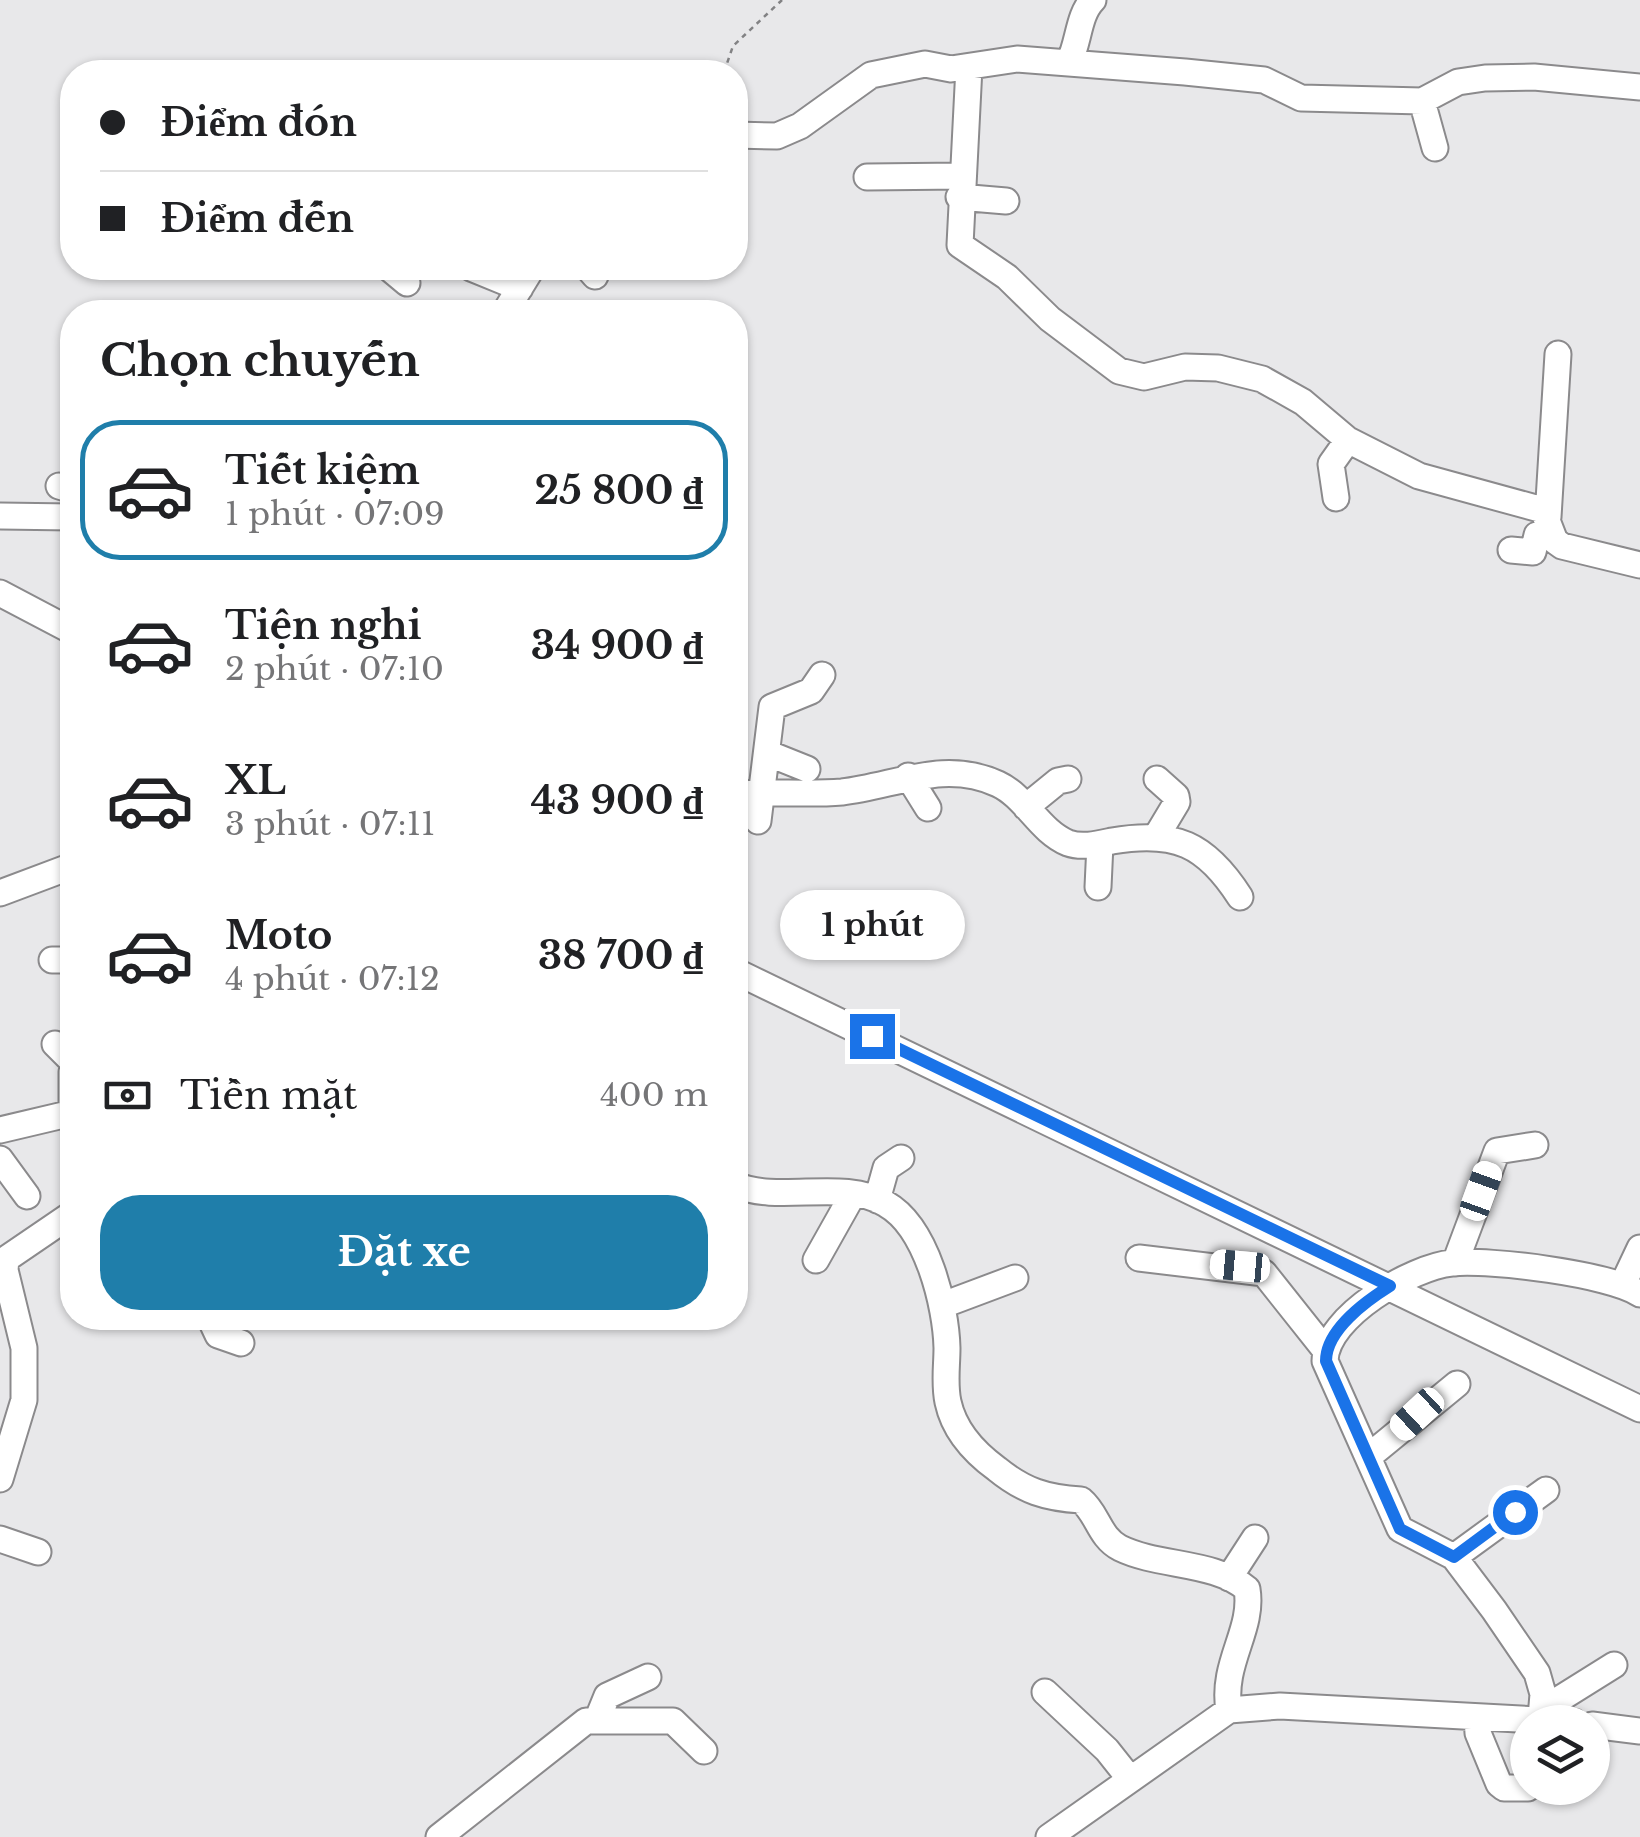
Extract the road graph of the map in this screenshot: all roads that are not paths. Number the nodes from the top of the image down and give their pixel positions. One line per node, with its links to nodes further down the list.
1 (1093, 0): 2 (street)
2 (1069, 62): 3 (street); 5 (street)
3 (969, 67): 6 (street); 9 (street)
4 (1640, 87): 5 (street)
5 (1422, 101): 7 (street)
6 (748, 135)
7 (1435, 148)
8 (867, 178): 9 (street)
9 (960, 186): 10 (street); 12 (street)
10 (1006, 202)
11 (1558, 354): 16 (street)
12 (1348, 440): 13 (street); 16 (street)
13 (1336, 498)
14 (0, 516): 15 (street)
15 (60, 517)
16 (1549, 524): 17 (street); 18 (street)
17 (1511, 550)
18 (1640, 565)
19 (0, 593): 20 (street)
20 (60, 624)
21 (822, 675): 22 (street)
22 (767, 753): 23 (street); 27 (street)
23 (808, 769)
24 (908, 776): 27 (street); 29 (street); 30 (street)
25 (1068, 779): 29 (street)
26 (1158, 779): 32 (street)
27 (763, 792): 28 (street); 31 (street)
28 (748, 793)
29 (1026, 807): 33 (street)
30 (928, 808)
31 (758, 822)
32 (1156, 837): 33 (street); 37 (street)
33 (1100, 844): 35 (street)
34 (60, 870): 36 (street)
35 (1098, 887)
36 (0, 893)
37 (1240, 897)
38 (748, 977): 53 (street)
39 (60, 1113): 40 (street)
40 (0, 1130)
41 (1535, 1145): 51 (street)
42 (901, 1158): 46 (street)
43 (0, 1159): 45 (street)
44 (748, 1188): 46 (street)
45 (27, 1196)
46 (864, 1198): 50 (street); 55 (street)
47 (60, 1225): 62 (street)
48 (1640, 1248): 54 (street)
49 (1139, 1258): 58 (street)
50 (816, 1260)
51 (1455, 1263): 53 (street); 54 (street)
52 (1015, 1278): 55 (street)
53 (1390, 1286): 58 (street); 60 (street)
54 (1632, 1289)
55 (943, 1304): 68 (street)
56 (216, 1330): 57 (street)
57 (241, 1343)
58 (1326, 1351): 61 (street)
59 (1457, 1384): 61 (street)
60 (1640, 1410)
61 (1368, 1458): 67 (street)
62 (0, 1479)
63 (1546, 1490): 67 (street)
64 (1255, 1538): 68 (street)
65 (0, 1539): 66 (street)
66 (38, 1552)
67 (1454, 1557): 72 (street)
68 (1229, 1578): 74 (street)
69 (1614, 1665): 73 (street)
70 (648, 1677): 77 (street)
71 (1045, 1692): 81 (street)
72 (1542, 1705)
73 (1555, 1705)
74 (1229, 1710): 76 (street); 81 (street)
75 (1510, 1715): 76 (street)
76 (1477, 1717): 82 (street)
77 (598, 1718): 80 (street); 83 (street)
78 (1610, 1727): 79 (street)
79 (1640, 1731)
80 (704, 1752)
81 (1130, 1779): 84 (street)
82 (1510, 1786)
83 (439, 1837)
84 (1049, 1837)

